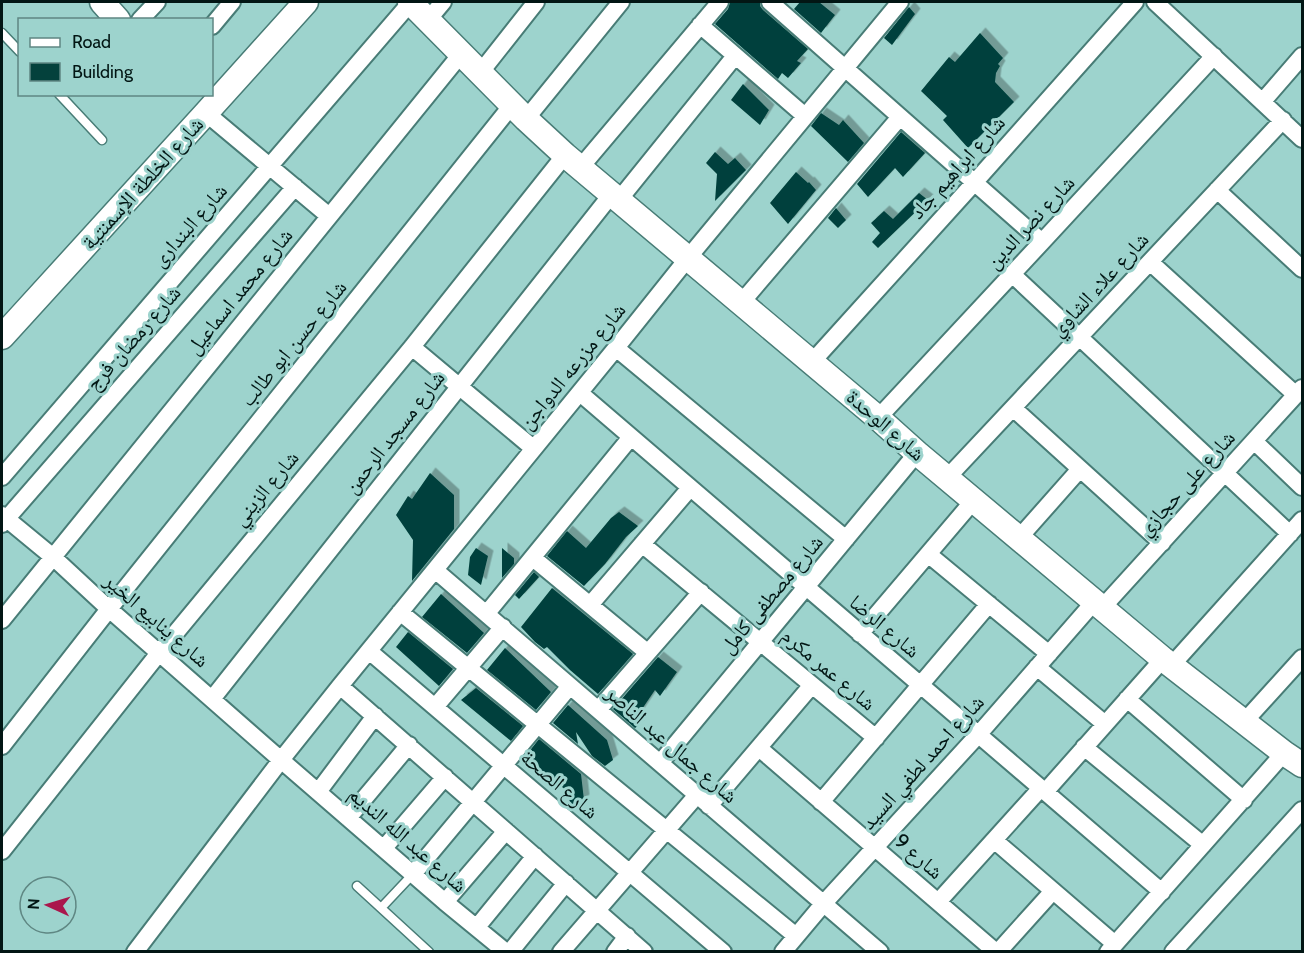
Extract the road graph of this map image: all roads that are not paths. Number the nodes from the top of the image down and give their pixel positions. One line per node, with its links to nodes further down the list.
1 (102, 2): 14 (street)
2 (157, 2): 15 (street)
3 (232, 2): 16 (street)
4 (306, 2): 26 (street, شارع الخلطة الإسمنتية)
5 (411, 2): 13 (street, شارع الوحدة); 37 (street, شارع البندارى)
6 (536, 2): 25 (street)
7 (621, 2): 30 (street, شارع حسن ابو طالب)
8 (720, 2): 17 (street, شارع الزيني)
9 (770, 2): 24 (street)
10 (900, 2): 24 (street, شارع مزرعه الدواجن)
11 (1135, 2): 38 (street, شارع ابراهيم جاد)
12 (1155, 2): 22 (street)
13 (435, 11): 20 (street, شارع الوحدة)
14 (116, 18)
15 (142, 18)
16 (213, 25)
17 (700, 26): 21 (street); 36 (street, شارع الزيني)
18 (2, 33): 19 (lane)
19 (18, 50)
20 (461, 54): 25 (street, شارع الوحدة); 42 (street, شارع محمد اسماعيل)
21 (735, 56): 31 (street); 41 (street, شارع مسجد الرحمن)
22 (1214, 56): 28 (street); 43 (street, شارع نصر الدين)
23 (1302, 56): 28 (street)
24 (845, 68): 31 (street, شارع مزرعه الدواجن); 32 (street)
25 (480, 72): 30 (street, شارع الوحدة)
26 (213, 95)
27 (61, 96): 35 (lane)
28 (1263, 101): 33 (street)
29 (203, 105): 37 (street); 49 (street, شارع الخلطة الإسمنتية)
30 (519, 112): 36 (street, شارع الوحدة); 86 (street, شارع حسن ابو طالب)
31 (805, 116): 44 (street, شارع مزرعه الدواجن)
32 (900, 117): 38 (street); 48 (street)
33 (1283, 120): 34 (street); 40 (street, شارع علاء الشاوي)
34 (1302, 138)
35 (102, 141)
36 (572, 161): 41 (street, شارع الوحدة); 51 (street, شارع الزيني)
37 (269, 166): 39 (street); 65 (street, شارع البندارى)
38 (974, 183): 43 (street); 53 (street, شارع ابراهيم جاد)
39 (295, 187): 42 (street); 70 (street, شارع رمضان فرج)
40 (1217, 190): 45 (street, شارع علاء الشاوي); 46 (street)
41 (615, 198): 44 (street, شارع الوحدة); 54 (street, شارع مسجد الرحمن)
42 (329, 216): 78 (street, شارع محمد اسماعيل)
43 (1042, 243): 47 (street, شارع نصر الدين)
44 (688, 258): 48 (street, شارع الوحدة); 52 (street, شارع مزرعه الدواجن)
45 (1150, 262): 50 (street, شارع علاء الشاوي); 55 (street)
46 (1302, 269)
47 (1012, 274): 50 (street); 58 (street, شارع نصر الدين)
48 (741, 303): 53 (street, شارع الوحدة)
49 (2, 337)
50 (1080, 338): 57 (street, شارع علاء الشاوي); 64 (street)
51 (412, 346): 54 (street); 94 (street, شارع الزيني)
52 (616, 348): 56 (street, شارع مزرعه الدواجن); 74 (street)
53 (812, 362): 58 (street, شارع الوحدة)
54 (459, 386): 61 (street); 105 (street, شارع مسجد الرحمن)
55 (1299, 391): 60 (street, شارع على حجازي)
56 (580, 393): 59 (street, شارع الرضا); 61 (street, شارع مزرعه الدواجن)
57 (1013, 408): 63 (street); 66 (street, شارع علاء الشاوي)
58 (878, 418): 62 (street, شارع الوحدة)
59 (631, 437): 68 (street, شارع الرضا); 79 (street)
60 (1254, 441): 64 (street, شارع على حجازي); 67 (street)
61 (533, 448): 80 (street, شارع مزرعه الدواجن)
62 (917, 453): 66 (street, شارع الوحدة); 74 (street, شارع مصطفى كامل)
63 (1080, 469): 73 (street); 75 (street)
64 (1224, 473): 72 (street); 75 (street, شارع على حجازي)
65 (2, 477)
66 (947, 478): 69 (street, شارع الوحدة)
67 (1302, 487)
68 (690, 488): 76 (street); 81 (street, شارع الرضا)
69 (975, 500): 73 (street, شارع الوحدة); 77 (street)
70 (3, 519): 78 (street, شارع ينابيع الخير)
71 (1302, 520): 72 (street)
72 (1290, 534): 98 (street)
73 (1019, 538): 85 (street, شارع الوحدة)
74 (846, 539): 81 (street, شارع مصطفى كامل)
75 (1162, 543): 85 (street, شارع على حجازي)
76 (642, 544): 82 (street, شارع عمر مكرم); 84 (street)
77 (928, 555): 83 (street); 91 (street)
78 (52, 557): 86 (street, شارع ينابيع الخير); 89 (street, شارع محمد اسماعيل)
79 (533, 558): 84 (street); 88 (street)
80 (435, 570): 87 (street, شارع مزرعه الدواجن); 88 (street, شارع جمال عبد الناصر)
81 (806, 587): 91 (street, شارع الرضا); 92 (street, شارع مصطفى كامل)
82 (700, 592): 92 (street, شارع عمر مكرم); 95 (street)
83 (989, 604): 96 (street); 104 (street)
84 (590, 605): 95 (street)
85 (1098, 605): 96 (street, شارع احمد لطفي السيد); 98 (street, شارع الوحدة)
86 (109, 609): 94 (street, شارع ينابيع الخير); 116 (street, شارع حسن ابو طالب)
87 (400, 612): 93 (street, شارع مزرعه الدواجن); 100 (street)
88 (487, 613): 90 (street, شارع جمال عبد الناصر)
89 (2, 620)
90 (503, 627): 100 (street); 103 (street, شارع جمال عبد الناصر)
91 (860, 634): 104 (street, شارع الرضا)
92 (760, 642): 101 (street, شارع عمر مكرم); 121 (street, شارع مصطفى كامل)
93 (369, 651): 102 (street, شارع مزرعه الدواجن); 107 (street, شارع الصحة)
94 (159, 653): 105 (street, شارع ينابيع الخير); 138 (street, شارع الزيني)
95 (648, 653): 108 (street)
96 (1049, 654): 99 (street, شارع احمد لطفي السيد)
97 (1302, 658): 110 (street)
98 (1167, 663): 106 (street); 110 (street, شارع الوحدة)
99 (1037, 667): 111 (street); 113 (street, شارع احمد لطفي السيد)
100 (468, 668): 107 (street); 112 (street)
101 (812, 685): 114 (street, شارع عمر مكرم); 118 (street)
102 (340, 686): 109 (street); 120 (street, شارع مزرعه الدواجن)
103 (570, 686): 108 (street, شارع جمال عبد الناصر); 112 (street)
104 (921, 686): 113 (street, شارع الرضا); 114 (street)
105 (212, 699): 120 (street, شارع ينابيع الخير)
106 (1128, 699): 111 (street); 127 (street)
107 (435, 707): 122 (street, شارع الصحة)
108 (598, 710): 121 (street, شارع جمال عبد الناصر)
109 (375, 716): 115 (street); 125 (street)
110 (1244, 722): 119 (street, شارع الوحدة)
111 (1106, 724): 117 (street)
112 (537, 725): 122 (street); 132 (street)
113 (978, 735): 124 (street, شارع الرضا); 137 (street, شارع احمد لطفي السيد)
114 (876, 738): 129 (street)
115 (409, 744): 123 (street); 131 (street)
116 (2, 746)
117 (1084, 747): 124 (street); 135 (street)
118 (759, 748): 126 (street); 129 (street, شارع 9)
119 (1293, 759): 127 (street)
120 (281, 760): 125 (street, شارع عبد الله النديم); 155 (street, شارع مزرعه الدواجن)
121 (660, 763): 126 (street, شارع جمال عبد الناصر)
122 (504, 765): 128 (street); 140 (street, شارع الصحة)
123 (445, 777): 128 (street); 136 (street)
124 (1043, 790): 134 (street); 145 (street, شارع الرضا)
125 (318, 792): 131 (street, شارع عبد الله النديم)
126 (703, 800): 132 (street); 148 (street, شارع جمال عبد الناصر)
127 (1244, 800): 135 (street)
128 (473, 802): 133 (street); 141 (street)
129 (821, 802): 137 (street, شارع 9)
130 (1302, 810): 165 (street)
131 (348, 818): 136 (street, شارع عبد الله النديم)
132 (667, 830): 140 (street); 153 (street)
133 (506, 831): 139 (street); 146 (street)
134 (994, 840): 144 (street); 147 (street)
135 (1203, 845): 145 (street)
136 (384, 848): 141 (street, شارع عبد الله النديم)
137 (875, 848): 147 (street, شارع 9); 148 (street, شارع احمد لطفي السيد)
138 (2, 851)
139 (535, 856): 142 (street); 151 (street)
140 (630, 873): 150 (street); 161 (street, شارع الصحة)
141 (413, 874): 146 (street, شارع عبد الله النديم); 149 (lane)
142 (566, 883): 150 (street); 157 (street)
143 (357, 886): 149 (lane)
144 (1053, 891): 154 (street); 164 (street)
145 (1162, 892): 154 (street)
146 (445, 902): 151 (street, شارع عبد الله النديم)
147 (938, 902): 164 (street, شارع 9)
148 (824, 903): 153 (street, شارع احمد لطفي السيد); 163 (street, شارع جمال عبد الناصر)
149 (381, 908): 156 (lane)
150 (597, 911): 152 (street); 158 (street)
151 (477, 927): 157 (street, شارع عبد الله النديم)
152 (627, 936): 159 (street); 160 (street)
153 (796, 936): 162 (street, شارع احمد لطفي السيد)
154 (1112, 948)
155 (135, 951)
156 (429, 951)
157 (508, 951)
158 (561, 951)
159 (615, 951)
160 (644, 951)
161 (723, 951)
162 (783, 951)
163 (880, 951)
164 (997, 951)
165 (1173, 951)

